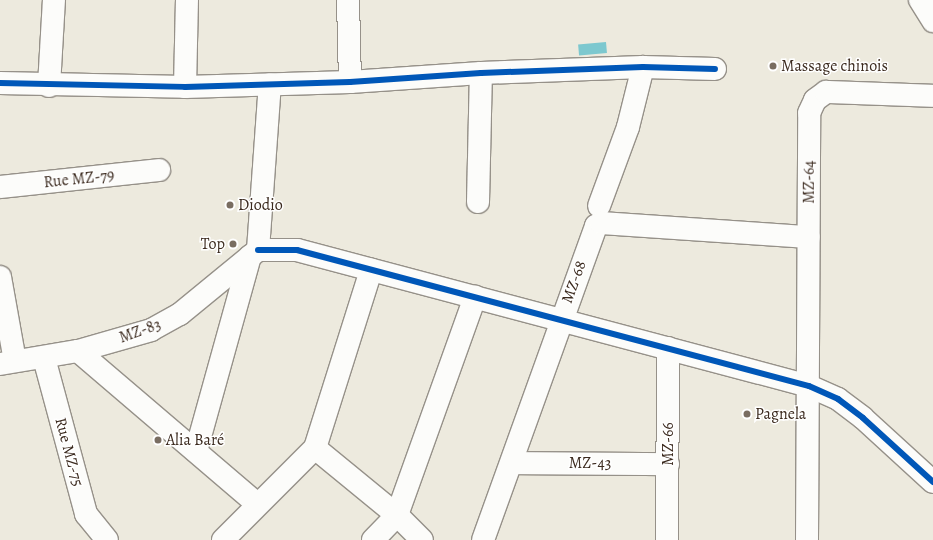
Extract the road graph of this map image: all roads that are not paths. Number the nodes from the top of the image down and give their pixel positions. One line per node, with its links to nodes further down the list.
1 (54, 0): 12 (street)
2 (187, 0): 13 (street)
3 (348, 0): 9 (street)
4 (920, 0): 5 (street)
5 (933, 21)
6 (643, 67): 7 (street); 8 (street); 18 (street)
7 (715, 69)
8 (481, 73): 9 (street); 17 (street)
9 (350, 82): 11 (street)
10 (0, 83): 12 (street)
11 (270, 84): 13 (street); 20 (street)
12 (49, 86): 13 (street)
13 (186, 87)
14 (933, 96): 19 (street, MZ-64)
15 (159, 170): 16 (street, Rue MZ-79)
16 (0, 188)
17 (478, 202)
18 (599, 206)
19 (809, 236): 24 (street, MZ-68); 29 (street, MZ-64)
20 (254, 253): 21 (street); 26 (street, MZ-83); 31 (street)
21 (371, 270): 23 (street); 30 (street)
22 (0, 276): 28 (street)
23 (475, 297): 24 (street); 36 (street)
24 (561, 320): 25 (street); 32 (street, MZ-68)
25 (668, 348): 29 (street); 33 (street, MZ-66)
26 (78, 351): 27 (street, MZ-83); 31 (street)
27 (44, 358): 28 (street, MZ-83); 38 (street, Rue MZ-75)
28 (8, 362)
29 (810, 386): 34 (street); 43 (street, MZ-64)
30 (315, 448): 35 (street); 36 (street)
31 (196, 451): 35 (street)
32 (512, 463): 33 (street, MZ-43); 37 (street, MZ-68)
33 (668, 464): 42 (street, MZ-66)
34 (933, 482)
35 (257, 504): 39 (street)
36 (397, 515): 40 (street); 41 (street)
37 (491, 536)
38 (107, 540)
39 (223, 540)
40 (373, 540)
41 (422, 540)
42 (667, 540)
43 (807, 540)

